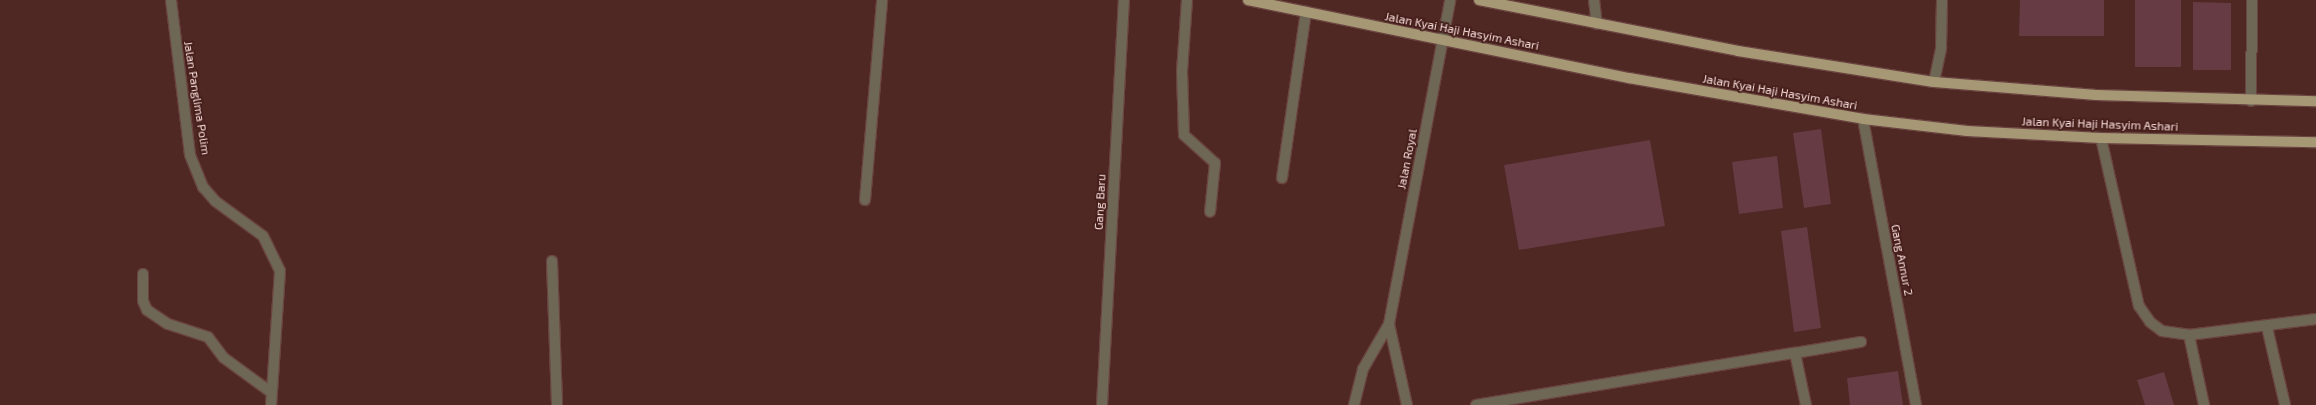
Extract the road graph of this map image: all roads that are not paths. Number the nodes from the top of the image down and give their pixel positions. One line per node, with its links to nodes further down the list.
1 (171, 0): 31 (street, Jalan Panglima Polim)
2 (882, 0): 21 (street)
3 (1124, 0): 34 (street, Gang Baru)
4 (1187, 0): 22 (street)
5 (1248, 0): 11 (main road, Jalan Kyai Haji Hasyim Ashari)
6 (1450, 0): 13 (street, Jalan Royal)
7 (1478, 0): 12 (main road)
8 (1594, 0): 12 (street)
9 (1942, 0): 14 (street)
10 (2252, 0): 15 (street)
11 (1306, 12): 13 (main road, Jalan Kyai Haji Hasyim Ashari); 20 (street)
12 (1597, 24): 14 (main road)
13 (1442, 41): 17 (main road, Jalan Kyai Haji Hasyim Ashari); 26 (street, Jalan Royal)
14 (1934, 82): 15 (main road)
15 (2251, 101): 16 (main road)
16 (2316, 101)
17 (1863, 119): 18 (main road, Jalan Kyai Haji Hasyim Ashari); 39 (street, Gang Annur 2)
18 (2101, 138): 19 (main road, Jalan Kyai Haji Hasyim Ashari); 28 (street)
19 (2316, 142)
20 (1282, 178)
21 (865, 200)
22 (1210, 212)
23 (552, 261): 33 (street)
24 (143, 274): 31 (street)
25 (2316, 318): 27 (street)
26 (1389, 324): 35 (street, Jalan Royal); 36 (street, Jalan Royal)
27 (2267, 327): 28 (street); 41 (street)
28 (2189, 335): 40 (street)
29 (1861, 342): 30 (street)
30 (1795, 353): 37 (street); 38 (street)
31 (272, 393): 32 (street, Jalan Panglima Polim)
32 (271, 405)
33 (557, 405)
34 (1102, 405)
35 (1354, 405)
36 (1407, 405)
37 (1476, 405)
38 (1806, 405)
39 (1916, 405)
40 (2204, 405)
41 (2285, 405)

